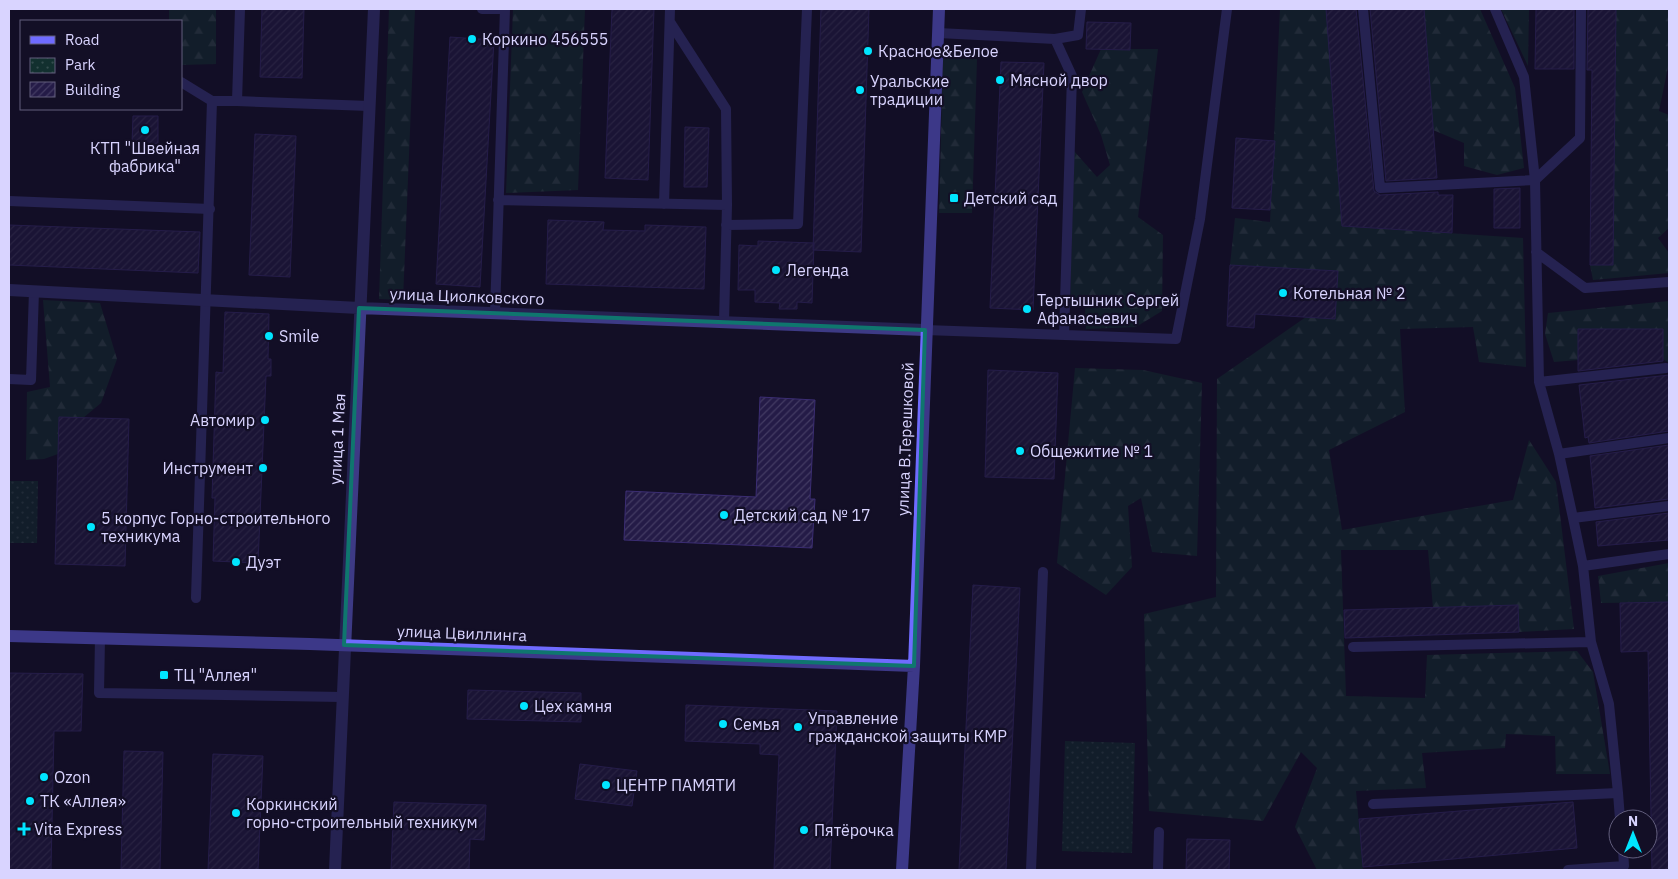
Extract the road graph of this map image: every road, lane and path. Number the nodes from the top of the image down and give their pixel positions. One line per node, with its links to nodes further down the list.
1 (240, 9): 18 (lane)
2 (374, 9): 19 (street, улица 1 Мая)
3 (482, 9): 4 (lane)
4 (505, 9): 21 (lane)
5 (670, 9): 13 (lane)
6 (807, 9): 26 (lane)
7 (939, 9): 14 (street, улица В.Терешковой)
8 (1081, 9): 15 (lane)
9 (1227, 9): 36 (lane)
10 (1363, 9): 20 (lane)
11 (1495, 9): 20 (lane)
12 (1581, 9): 20 (lane)
13 (670, 22): 23 (lane); 24 (lane)
14 (938, 33): 15 (lane); 35 (street, улица В.Терешковой)
15 (1055, 39): 36 (lane)
16 (182, 83): 17 (lane)
17 (212, 101): 18 (lane); 25 (lane)
18 (237, 101): 19 (lane)
19 (369, 106): 32 (street, улица 1 Мая)
20 (1535, 180): 27 (lane)
21 (498, 200): 23 (lane); 33 (lane)
22 (9, 201): 25 (lane)
23 (664, 204): 24 (lane)
24 (727, 205): 26 (lane)
25 (210, 209): 31 (lane)
26 (726, 225): 34 (lane)
27 (1536, 252): 28 (lane); 39 (lane)
28 (1669, 282)
29 (9, 290): 30 (street, улица Циолковского)
30 (34, 292): 31 (street, улица Циолковского); 38 (lane)
31 (208, 301): 32 (street, улица Циолковского); 47 (lane)
32 (360, 308): 33 (street, улица Циолковского); 51 (street, улица 1 Мая)
33 (494, 313): 34 (street, улица Циолковского)
34 (724, 322): 35 (street, улица Циолковского)
35 (925, 330): 36 (lane); 53 (street, улица В.Терешковой)
36 (1064, 335)
37 (1666, 368): 39 (lane)
38 (9, 379)
39 (1539, 382): 41 (lane)
40 (1669, 438): 41 (lane)
41 (1559, 454): 43 (lane)
42 (1669, 506): 43 (lane)
43 (1573, 518): 45 (lane)
44 (1669, 554): 45 (lane)
45 (1583, 566): 50 (lane)
46 (1043, 572): 62 (lane)
47 (196, 598)
48 (9, 636): 49 (street, улица Цвиллинга)
49 (100, 638): 51 (street, улица Цвиллинга); 54 (lane)
50 (1591, 642): 52 (lane); 55 (lane)
51 (344, 645): 53 (street, улица Цвиллинга); 54 (street, улица 1 Мая)
52 (1353, 647)
53 (914, 666): 61 (street, улица В.Терешковой)
54 (342, 697): 60 (street, улица 1 Мая)
55 (1618, 793): 56 (lane); 57 (lane)
56 (1374, 804)
57 (1619, 809)
58 (1159, 832): 63 (lane)
59 (1624, 868): 64 (lane)
60 (335, 870)
61 (902, 870)
62 (1031, 870)
63 (1158, 870)
64 (1568, 870)

